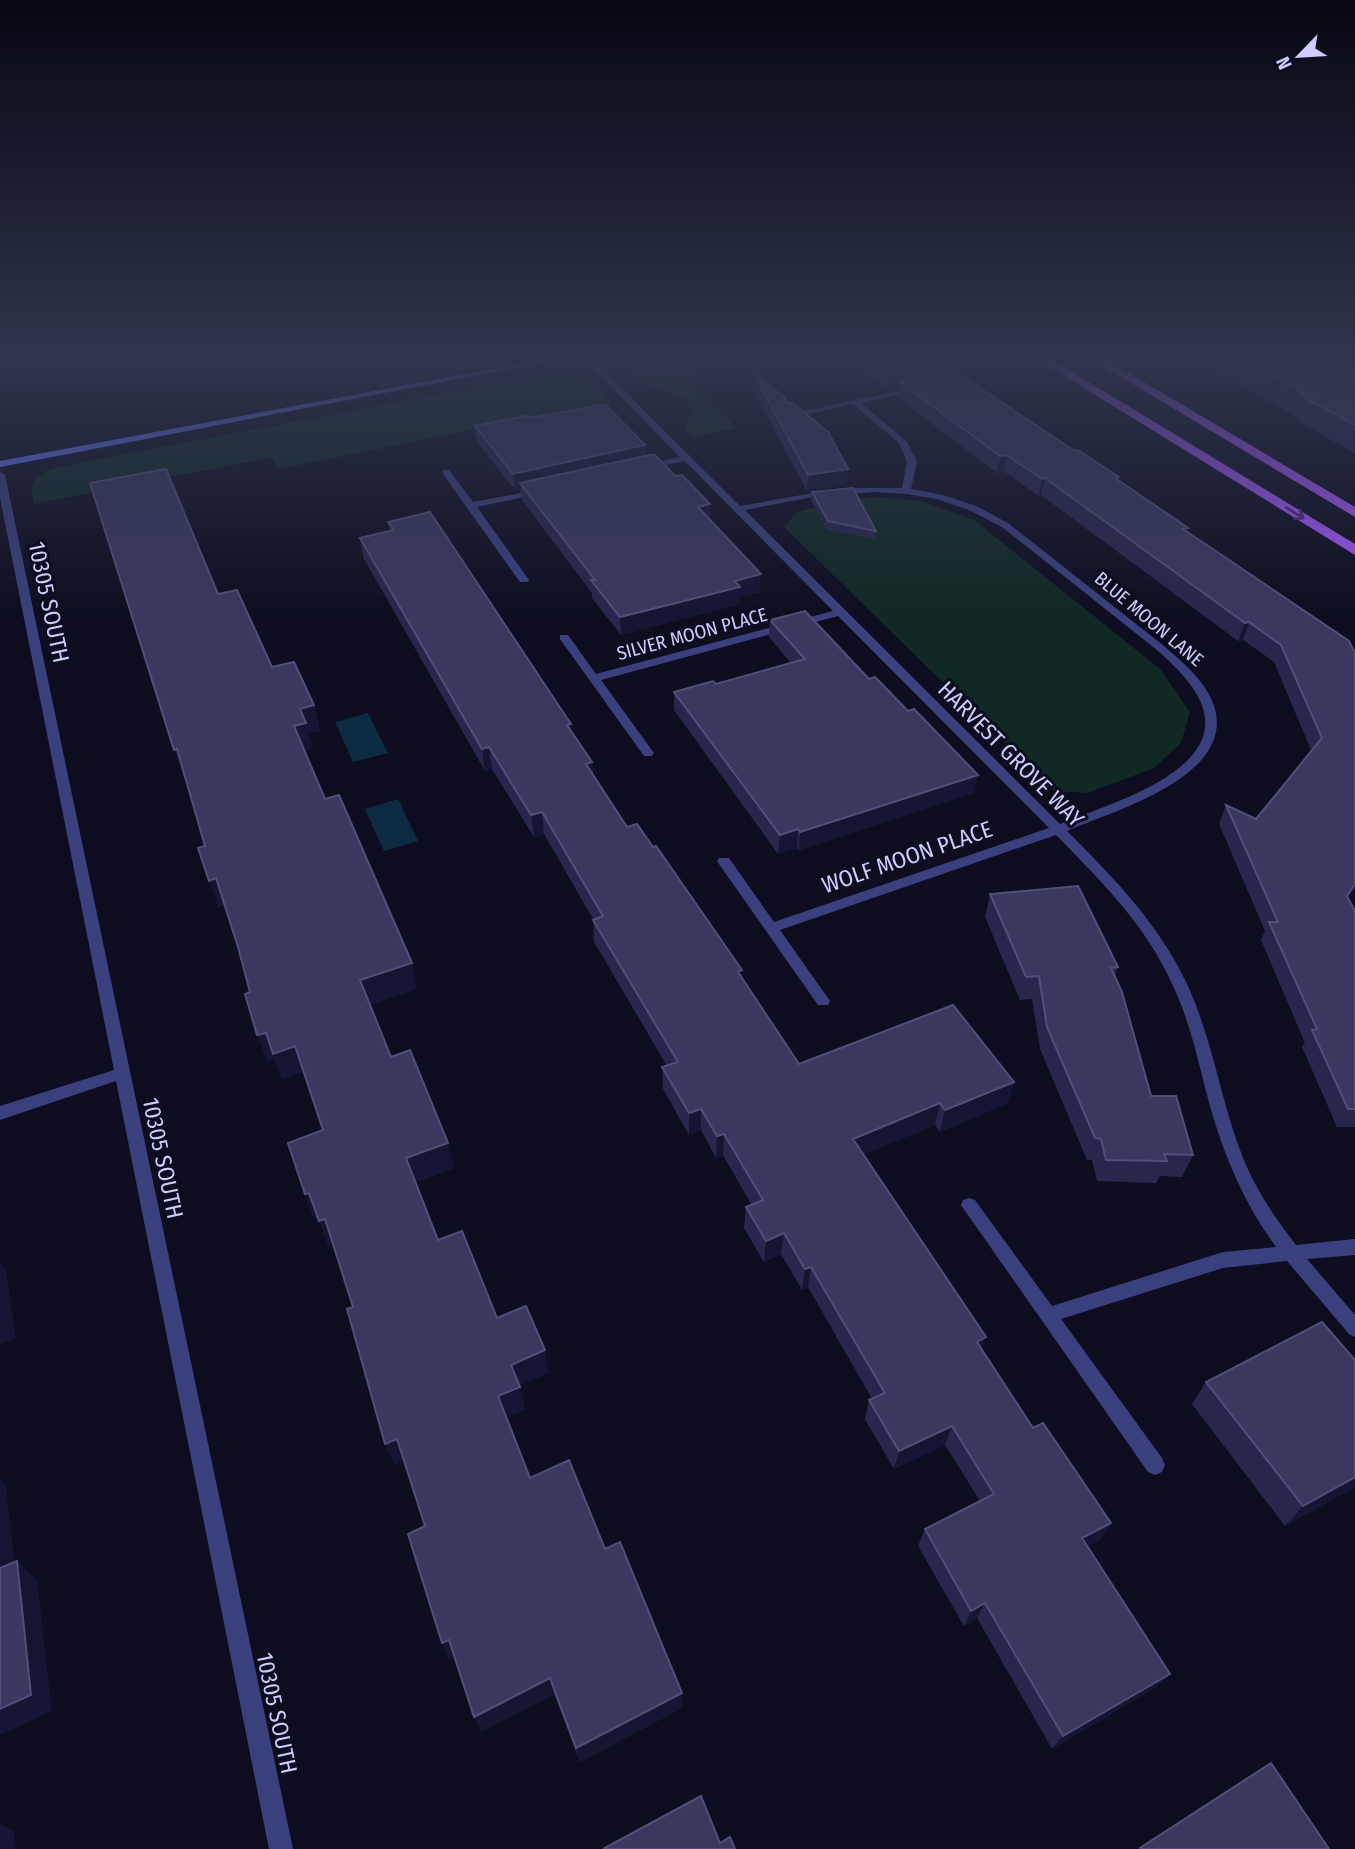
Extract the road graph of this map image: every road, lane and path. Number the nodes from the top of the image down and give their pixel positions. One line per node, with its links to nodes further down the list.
1 (99, 445): 7 (street)
2 (674, 445): 6 (street, HARVEST GROVE WAY)
3 (904, 445): 12 (street)
4 (1183, 445): 16 (main road, one-way to 16)
5 (1242, 445): 15 (main road)
6 (687, 458): 8 (street); 14 (street, HARVEST GROVE WAY)
7 (0, 464)
8 (633, 470)
9 (446, 472): 13 (street)
10 (0, 475): 26 (street, 10305 SOUTH)
11 (551, 488): 13 (street)
12 (906, 490): 14 (street, BLUE MOON LANE); 22 (street, BLUE MOON LANE)
13 (470, 506): 17 (street)
14 (738, 509): 18 (street, HARVEST GROVE WAY)
15 (1355, 513)
16 (1355, 551)
17 (524, 580)
18 (840, 612): 20 (street, SILVER MOON PLACE); 22 (street, HARVEST GROVE WAY)
19 (564, 637): 20 (street, SILVER MOON PLACE)
20 (594, 678): 21 (street, SILVER MOON PLACE)
21 (648, 753)
22 (1058, 830): 24 (street, WOLF MOON PLACE); 30 (street, HARVEST GROVE WAY)
23 (724, 861): 24 (street)
24 (771, 928): 25 (street)
25 (823, 1001)
26 (122, 1073): 27 (street); 34 (street, 10305 SOUTH)
27 (0, 1113)
28 (969, 1205): 31 (street)
29 (1355, 1247): 30 (street)
30 (1291, 1254): 31 (street); 32 (street, HARVEST GROVE WAY)
31 (1048, 1315): 33 (street)
32 (1355, 1328)
33 (1155, 1465)
34 (281, 1849)

